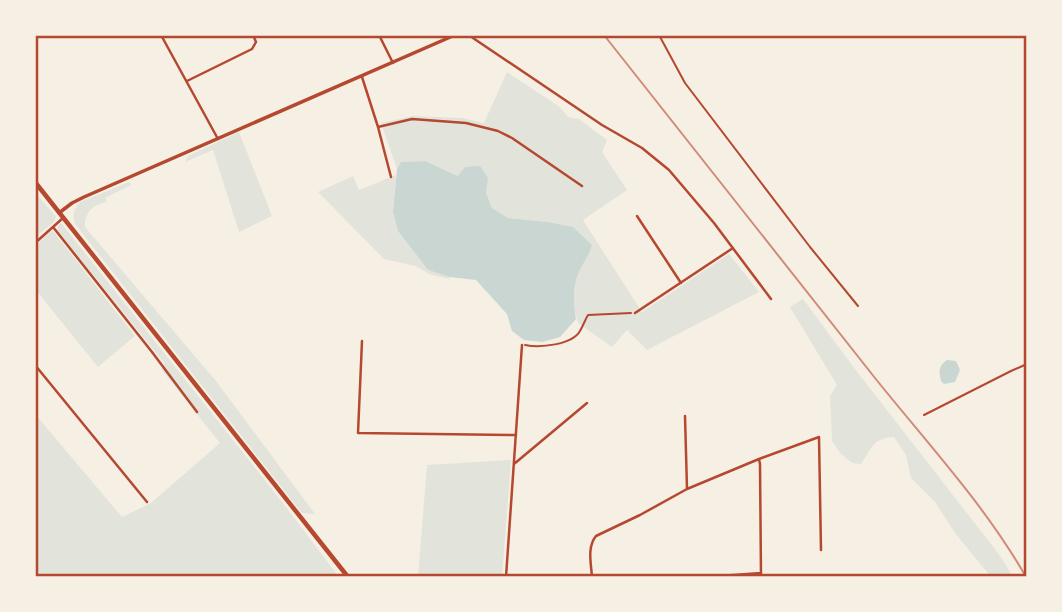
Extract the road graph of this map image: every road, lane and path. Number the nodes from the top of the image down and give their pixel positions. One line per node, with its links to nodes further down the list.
1 (161, 35): 9 (street)
2 (253, 35): 9 (street)
3 (379, 35): 7 (street)
4 (455, 35): 7 (main road)
5 (470, 35): 19 (street)
6 (659, 35): 22 (path)
7 (393, 63): 8 (main road)
8 (362, 77): 10 (street); 11 (main road)
9 (187, 81): 11 (street)
10 (378, 127): 12 (street); 14 (street)
11 (218, 139): 15 (main road)
12 (391, 177)
13 (35, 182): 15 (main road)
14 (582, 186)
15 (61, 215): 17 (street); 39 (main road)
16 (637, 216): 20 (street)
17 (52, 227): 18 (street); 29 (street)
18 (35, 243)
19 (733, 248): 20 (street); 21 (street)
20 (681, 282): 23 (street)
21 (771, 299)
22 (858, 306)
23 (635, 313): 25 (path)
24 (362, 341): 32 (street)
25 (522, 345): 32 (street)
26 (1027, 364): 30 (path)
27 (35, 365): 36 (street)
28 (587, 403): 34 (street)
29 (197, 412)
30 (924, 415)
31 (685, 416): 35 (street)
32 (516, 435): 34 (street)
33 (759, 459): 35 (street); 37 (street); 38 (street)
34 (514, 464): 40 (street)
35 (687, 489): 41 (street)
36 (147, 502)
37 (821, 550)
38 (761, 575): 42 (street)
39 (348, 577)
40 (506, 577)
41 (592, 577)
42 (706, 577)

